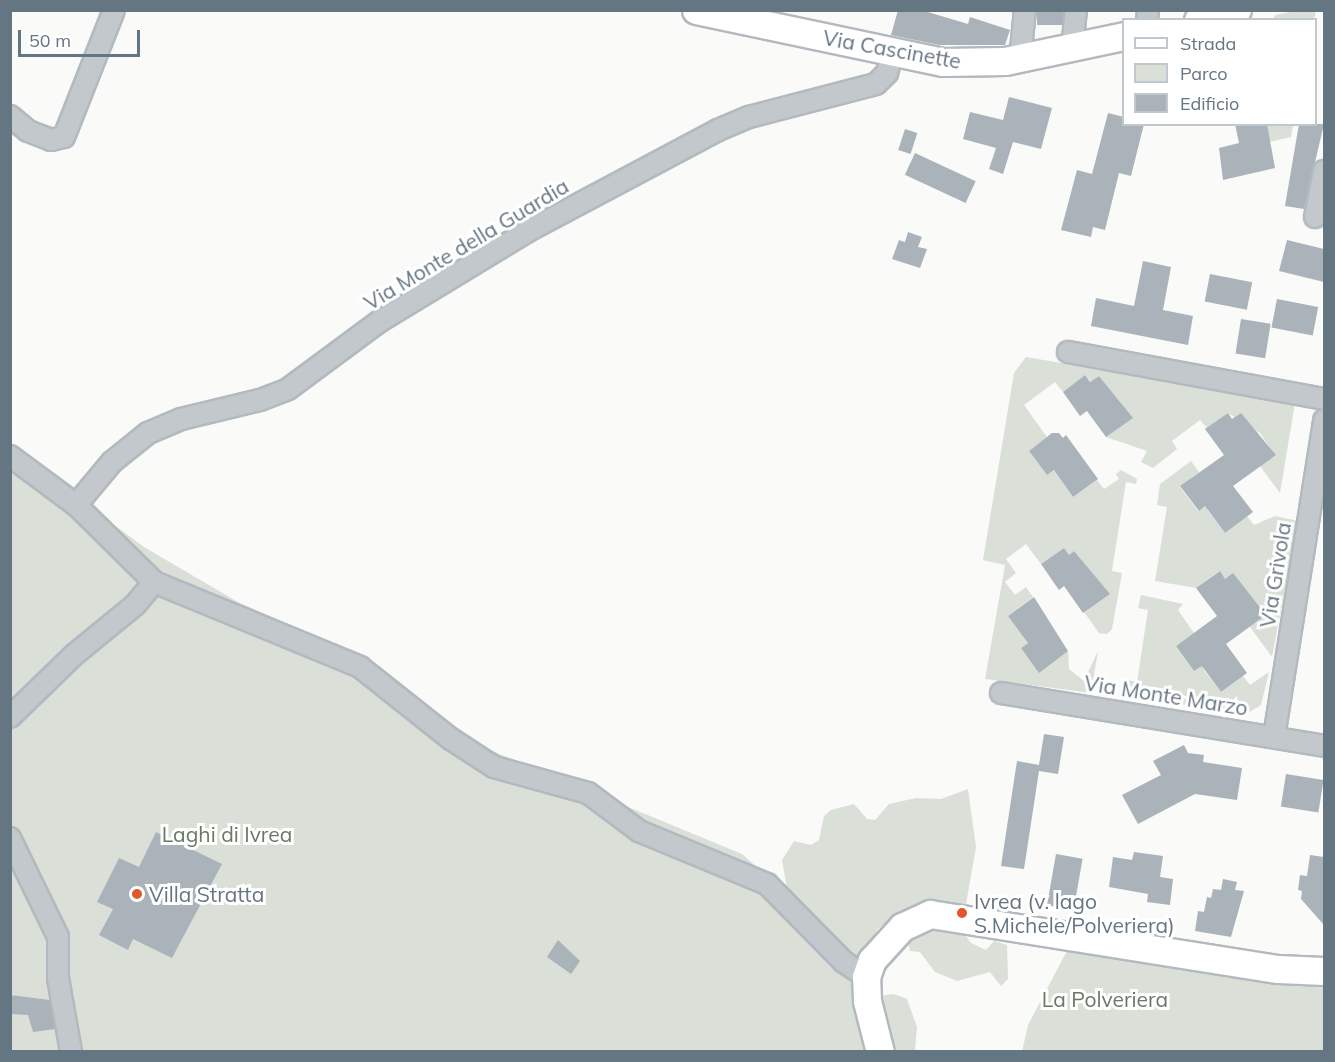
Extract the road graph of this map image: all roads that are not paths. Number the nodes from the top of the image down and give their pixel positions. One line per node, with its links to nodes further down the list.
1 (114, 10): 11 (street)
2 (696, 10): 9 (main road, Via Cascinette)
3 (1025, 10): 10 (street)
4 (1076, 10): 8 (street)
5 (1237, 10): 6 (main road)
6 (1206, 18)
7 (1122, 36): 8 (main road, Via Cascinette)
8 (1072, 48): 10 (main road, Via Cascinette)
9 (893, 52): 10 (main road, Via Cascinette); 18 (street, Via Monte della Guardia)
10 (1020, 59)
11 (10, 116)
12 (1324, 171): 13 (street)
13 (1315, 217)
14 (1068, 352): 15 (street)
15 (1324, 399)
16 (1324, 420): 22 (street, Via Grivola)
17 (10, 456): 18 (street)
18 (76, 505): 19 (street)
19 (154, 582): 21 (street); 26 (street)
20 (1001, 693): 22 (street, Via Monte Marzo)
21 (10, 717)
22 (1274, 737): 23 (street, Via Monte Marzo)
23 (1324, 746)
24 (10, 838): 27 (street)
25 (1324, 971): 26 (main road)
26 (866, 977): 28 (main road)
27 (71, 1052)
28 (880, 1052)

